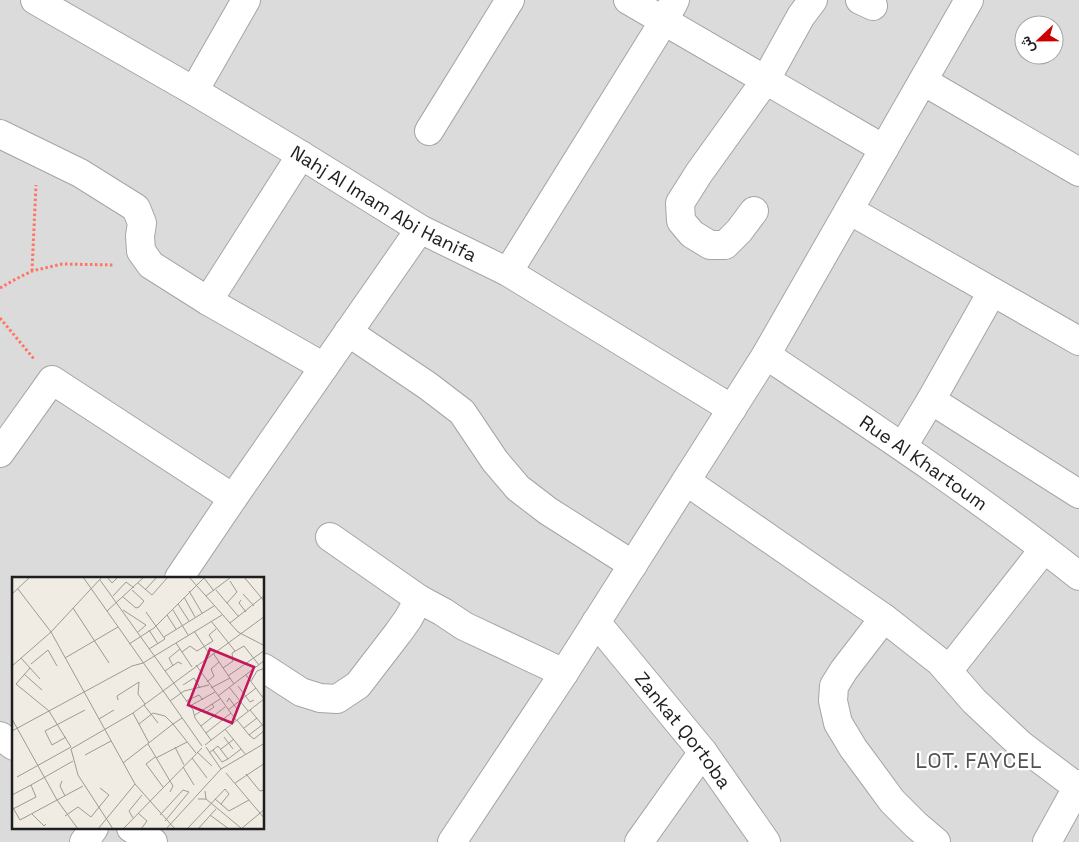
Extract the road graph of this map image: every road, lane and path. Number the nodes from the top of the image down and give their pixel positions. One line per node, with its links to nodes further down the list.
1 (35, 0): 10 (street, Nahj Al Imam Abi Hanifa)
2 (246, 0): 10 (street)
3 (510, 0): 11 (street)
4 (628, 0): 7 (street)
5 (813, 0): 8 (street)
6 (969, 0): 9 (street)
7 (670, 11): 8 (street); 22 (street)
8 (765, 80): 13 (street); 18 (street)
9 (923, 81): 13 (street); 16 (street)
10 (194, 91): 15 (street, Nahj Al Imam Abi Hanifa)
11 (429, 131)
12 (0, 134): 14 (street)
13 (884, 149): 17 (street)
14 (38, 153): 20 (street); 21 (path)
15 (301, 155): 19 (street, Nahj Al Imam Abi Hanifa); 25 (street)
16 (1079, 172)
17 (849, 210): 24 (street); 29 (street)
18 (754, 211)
19 (420, 229): 22 (street, Nahj Al Imam Abi Hanifa); 27 (street)
20 (151, 265): 21 (path); 25 (street)
21 (32, 272): 23 (path)
22 (508, 272): 33 (street, Nahj Al Imam Abi Hanifa)
23 (0, 288)
24 (992, 292): 28 (street); 32 (street)
25 (208, 301): 30 (street)
26 (0, 318): 31 (path)
27 (348, 332): 30 (street); 41 (street)
28 (1079, 340)
29 (766, 355): 33 (street); 34 (street, Rue Al Khartoum)
30 (324, 367): 38 (street)
31 (52, 380): 35 (street); 38 (street)
32 (931, 400): 34 (street); 37 (street)
33 (732, 409): 36 (street)
34 (903, 446): 40 (street, Rue Al Khartoum)
35 (0, 453)
36 (686, 481): 41 (street); 45 (street)
37 (1079, 494)
38 (233, 498): 43 (street)
39 (330, 537): 44 (street)
40 (1044, 549): 42 (street, Rue Al Khartoum); 48 (street)
41 (633, 565): 46 (street)
42 (1078, 574)
43 (180, 577)
44 (419, 599): 47 (street); 49 (street)
45 (884, 618): 48 (street); 61 (street)
46 (596, 622): 49 (street); 52 (street, Zankat Qortoba)
47 (265, 669)
48 (948, 671): 53 (street)
49 (564, 673): 56 (street)
50 (0, 736): 51 (street)
51 (12, 745)
52 (703, 752): 59 (street); 60 (street, Zankat Qortoba)
53 (1078, 785): 62 (street)
54 (93, 830): 57 (street)
55 (134, 830): 58 (street)
56 (462, 838)
57 (84, 842)
58 (153, 842)
59 (639, 842)
60 (766, 842)
61 (936, 842)
62 (1047, 842)

